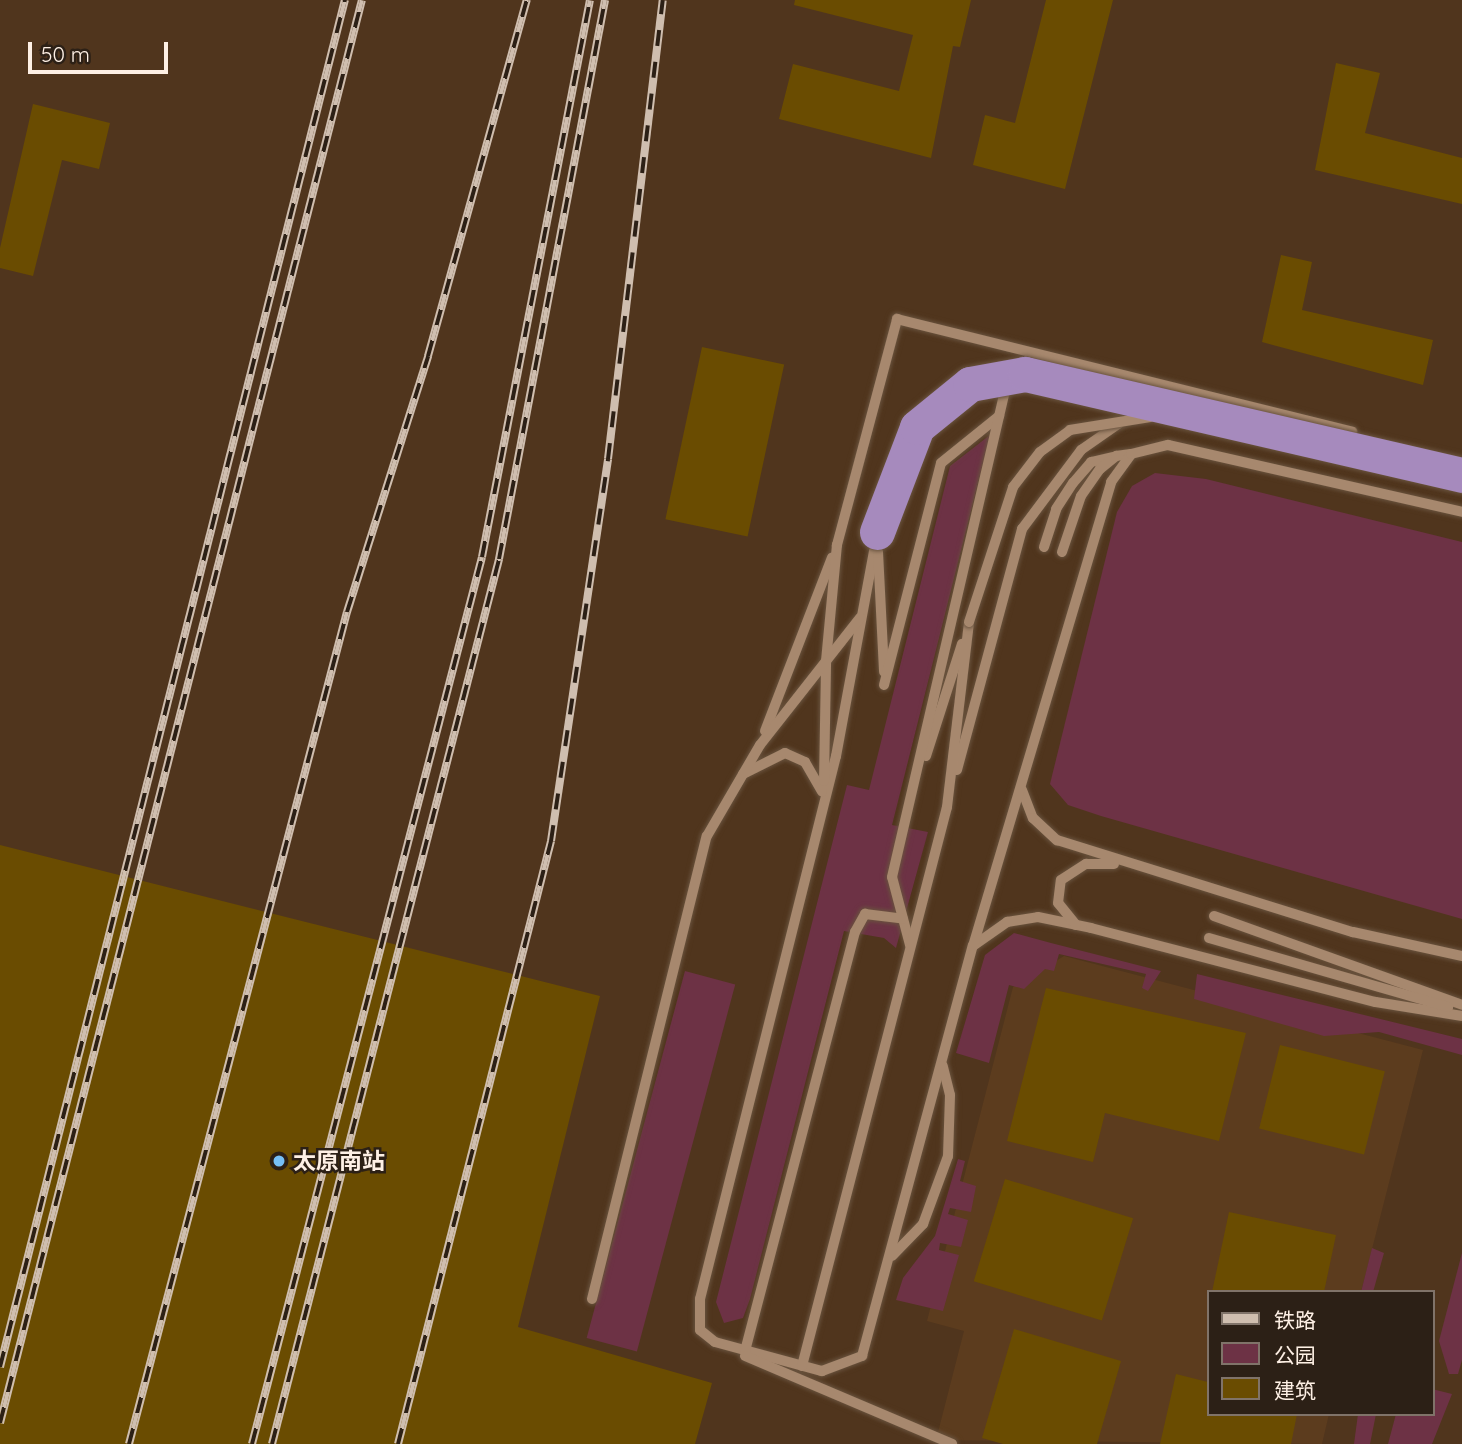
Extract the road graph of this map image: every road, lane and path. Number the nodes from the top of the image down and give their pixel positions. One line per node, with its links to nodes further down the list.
1 (1015, 348): 2 (lane); 4 (lane); 11 (lane)
2 (1173, 387): 5 (lane); 21 (lane)
3 (1209, 413): 8 (highway, bridge); 10 (highway, bridge); 15 (lane, bridge)
4 (999, 416): 10 (lane); 22 (lane)
5 (1370, 436)
6 (1131, 454): 7 (lane); 9 (lane); 19 (lane)
7 (1116, 456): 12 (lane); 13 (lane)
8 (1462, 475)
9 (1462, 512)
10 (877, 532): 14 (lane)
11 (838, 545): 16 (lane); 17 (lane)
12 (1044, 547)
13 (1062, 552)
14 (862, 616): 16 (lane); 20 (lane)
15 (969, 622): 21 (lane); 22 (lane)
16 (826, 661): 17 (lane); 20 (lane)
17 (760, 744): 18 (lane)
18 (738, 777): 20 (lane); 35 (lane)
19 (1022, 790): 23 (lane); 28 (lane)
20 (824, 802): 36 (lane)
21 (947, 807): 29 (lane)
22 (902, 832): 25 (lane)
23 (1121, 864): 26 (lane); 30 (lane)
24 (1214, 916): 31 (lane)
25 (904, 919): 29 (lane); 37 (lane)
26 (1076, 925): 28 (lane); 32 (lane)
27 (1209, 938): 32 (lane)
28 (973, 946): 33 (lane)
29 (911, 947): 38 (lane)
30 (1462, 956)
31 (1462, 1005)
32 (1462, 1013)
33 (942, 1063): 34 (lane); 34 (lane)
34 (890, 1258): 38 (lane)
35 (592, 1298)
36 (715, 1342): 37 (lane); 39 (lane)
37 (745, 1350): 38 (lane)
38 (802, 1366)
39 (952, 1444)

